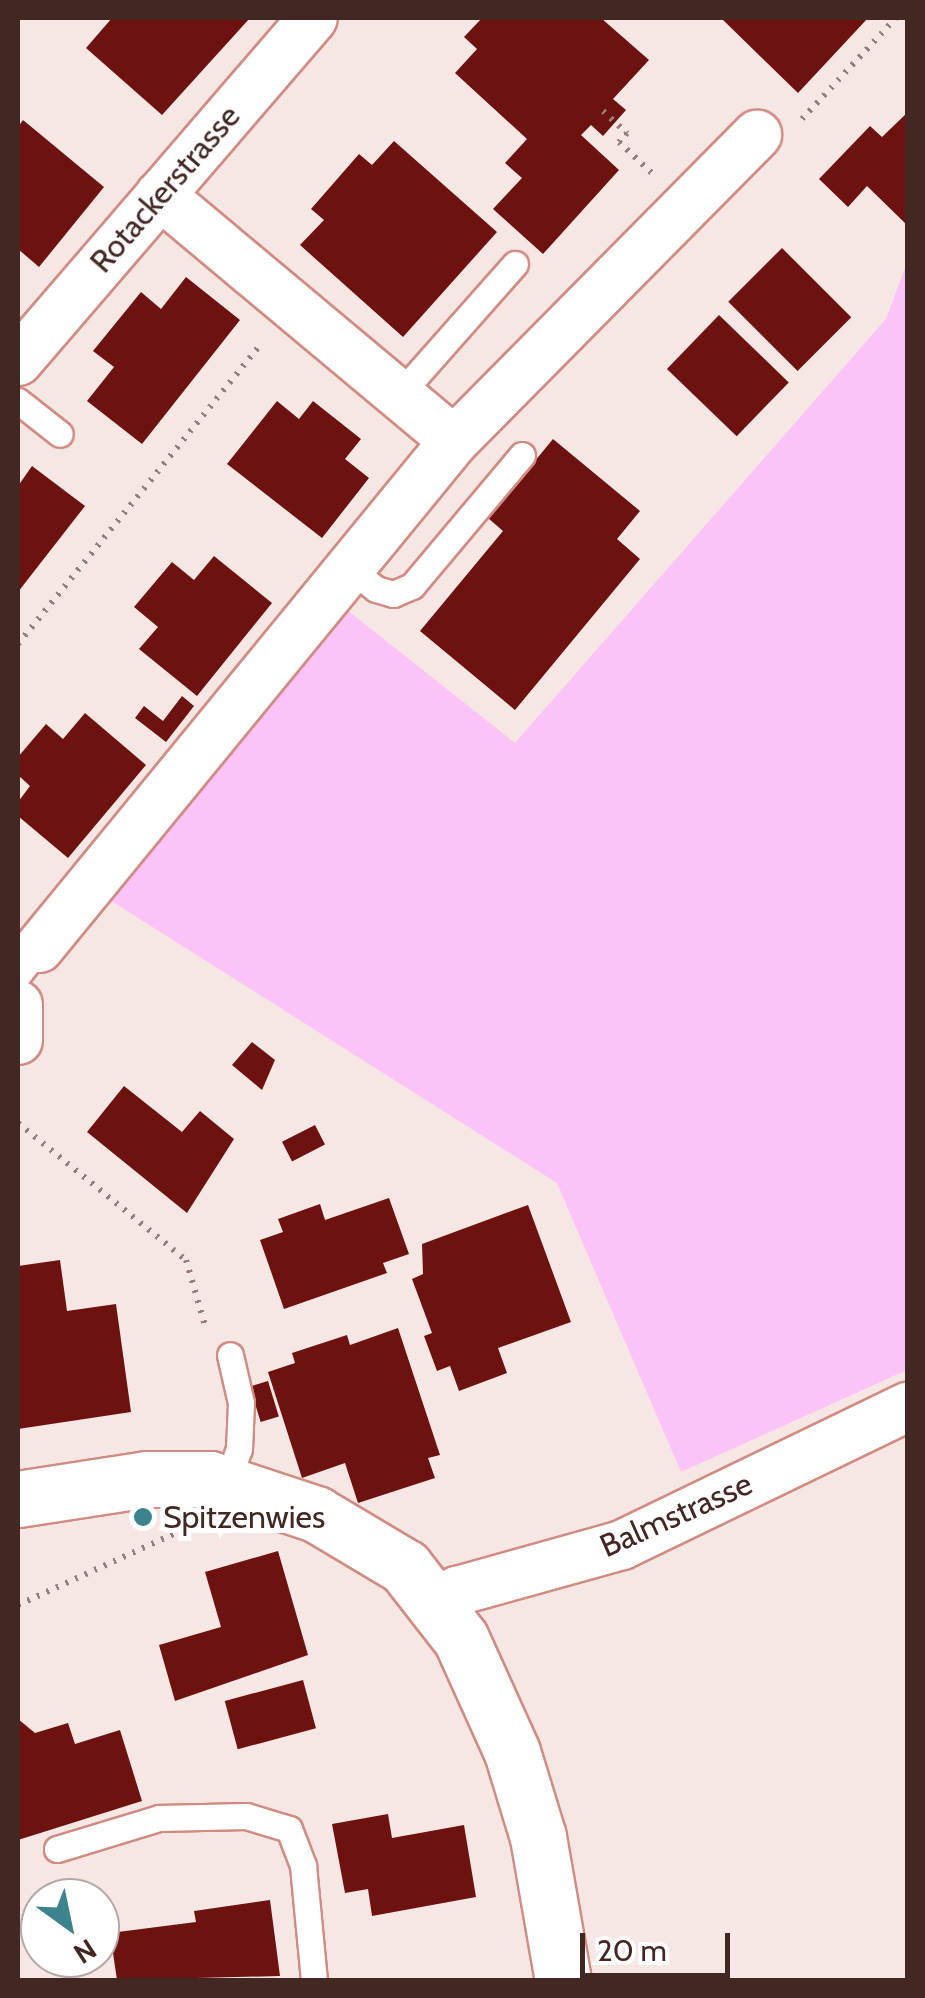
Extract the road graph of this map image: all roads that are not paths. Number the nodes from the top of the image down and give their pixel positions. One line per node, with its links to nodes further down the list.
1 (312, 18): 3 (street, Rotackerstrasse)
2 (757, 134): 9 (street)
3 (160, 195): 5 (street, Rotackerstrasse); 6 (street)
4 (515, 264): 6 (lane)
5 (18, 360)
6 (399, 394): 9 (street)
7 (18, 401): 8 (lane)
8 (60, 434)
9 (454, 441): 11 (street)
10 (522, 455): 11 (lane)
11 (350, 568): 12 (street)
12 (28, 962)
13 (18, 1005): 14 (street)
14 (18, 1040)
15 (230, 1355): 17 (lane)
16 (908, 1406): 19 (street, Balmstrasse)
17 (227, 1483): 18 (street); 19 (street)
18 (18, 1499)
19 (436, 1604): 22 (street)
20 (57, 1848): 21 (lane)
21 (314, 1980)
22 (564, 1980)

